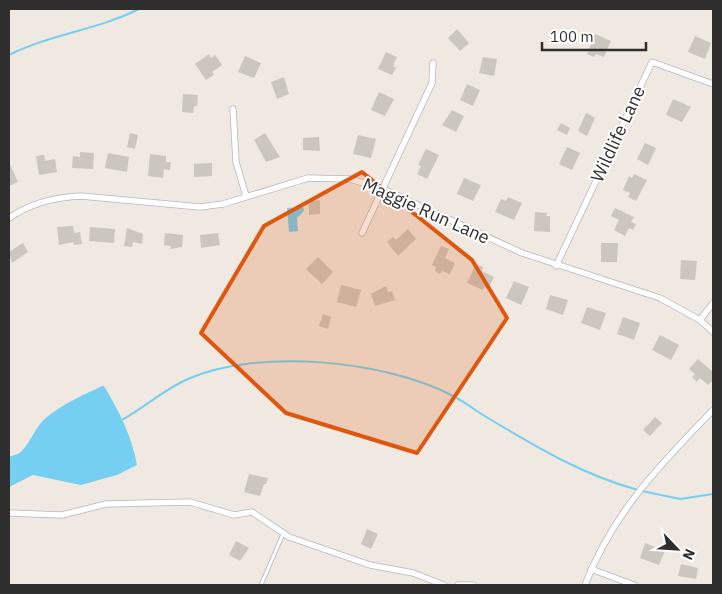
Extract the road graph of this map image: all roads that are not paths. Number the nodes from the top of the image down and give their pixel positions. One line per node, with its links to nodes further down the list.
1 (433, 63): 4 (street)
2 (713, 84): 8 (street, Wildlife Lane)
3 (233, 109): 5 (street)
4 (382, 189): 5 (street, Maggie Run Lane); 7 (street); 8 (street, Maggie Run Lane)
5 (246, 196): 6 (street, Maggie Run Lane)
6 (9, 218)
7 (362, 233)
8 (556, 266): 10 (street, Maggie Run Lane)
9 (713, 303): 10 (street)
10 (700, 320): 11 (street, Maggie Run Lane)
11 (713, 332)
12 (713, 410): 15 (street)
13 (9, 512): 14 (street)
14 (283, 534): 16 (lane); 17 (street)
15 (591, 569): 20 (street); 21 (street)
16 (261, 585)
17 (444, 585)
18 (458, 585): 19 (street)
19 (473, 585)
20 (585, 585)
21 (634, 585)

